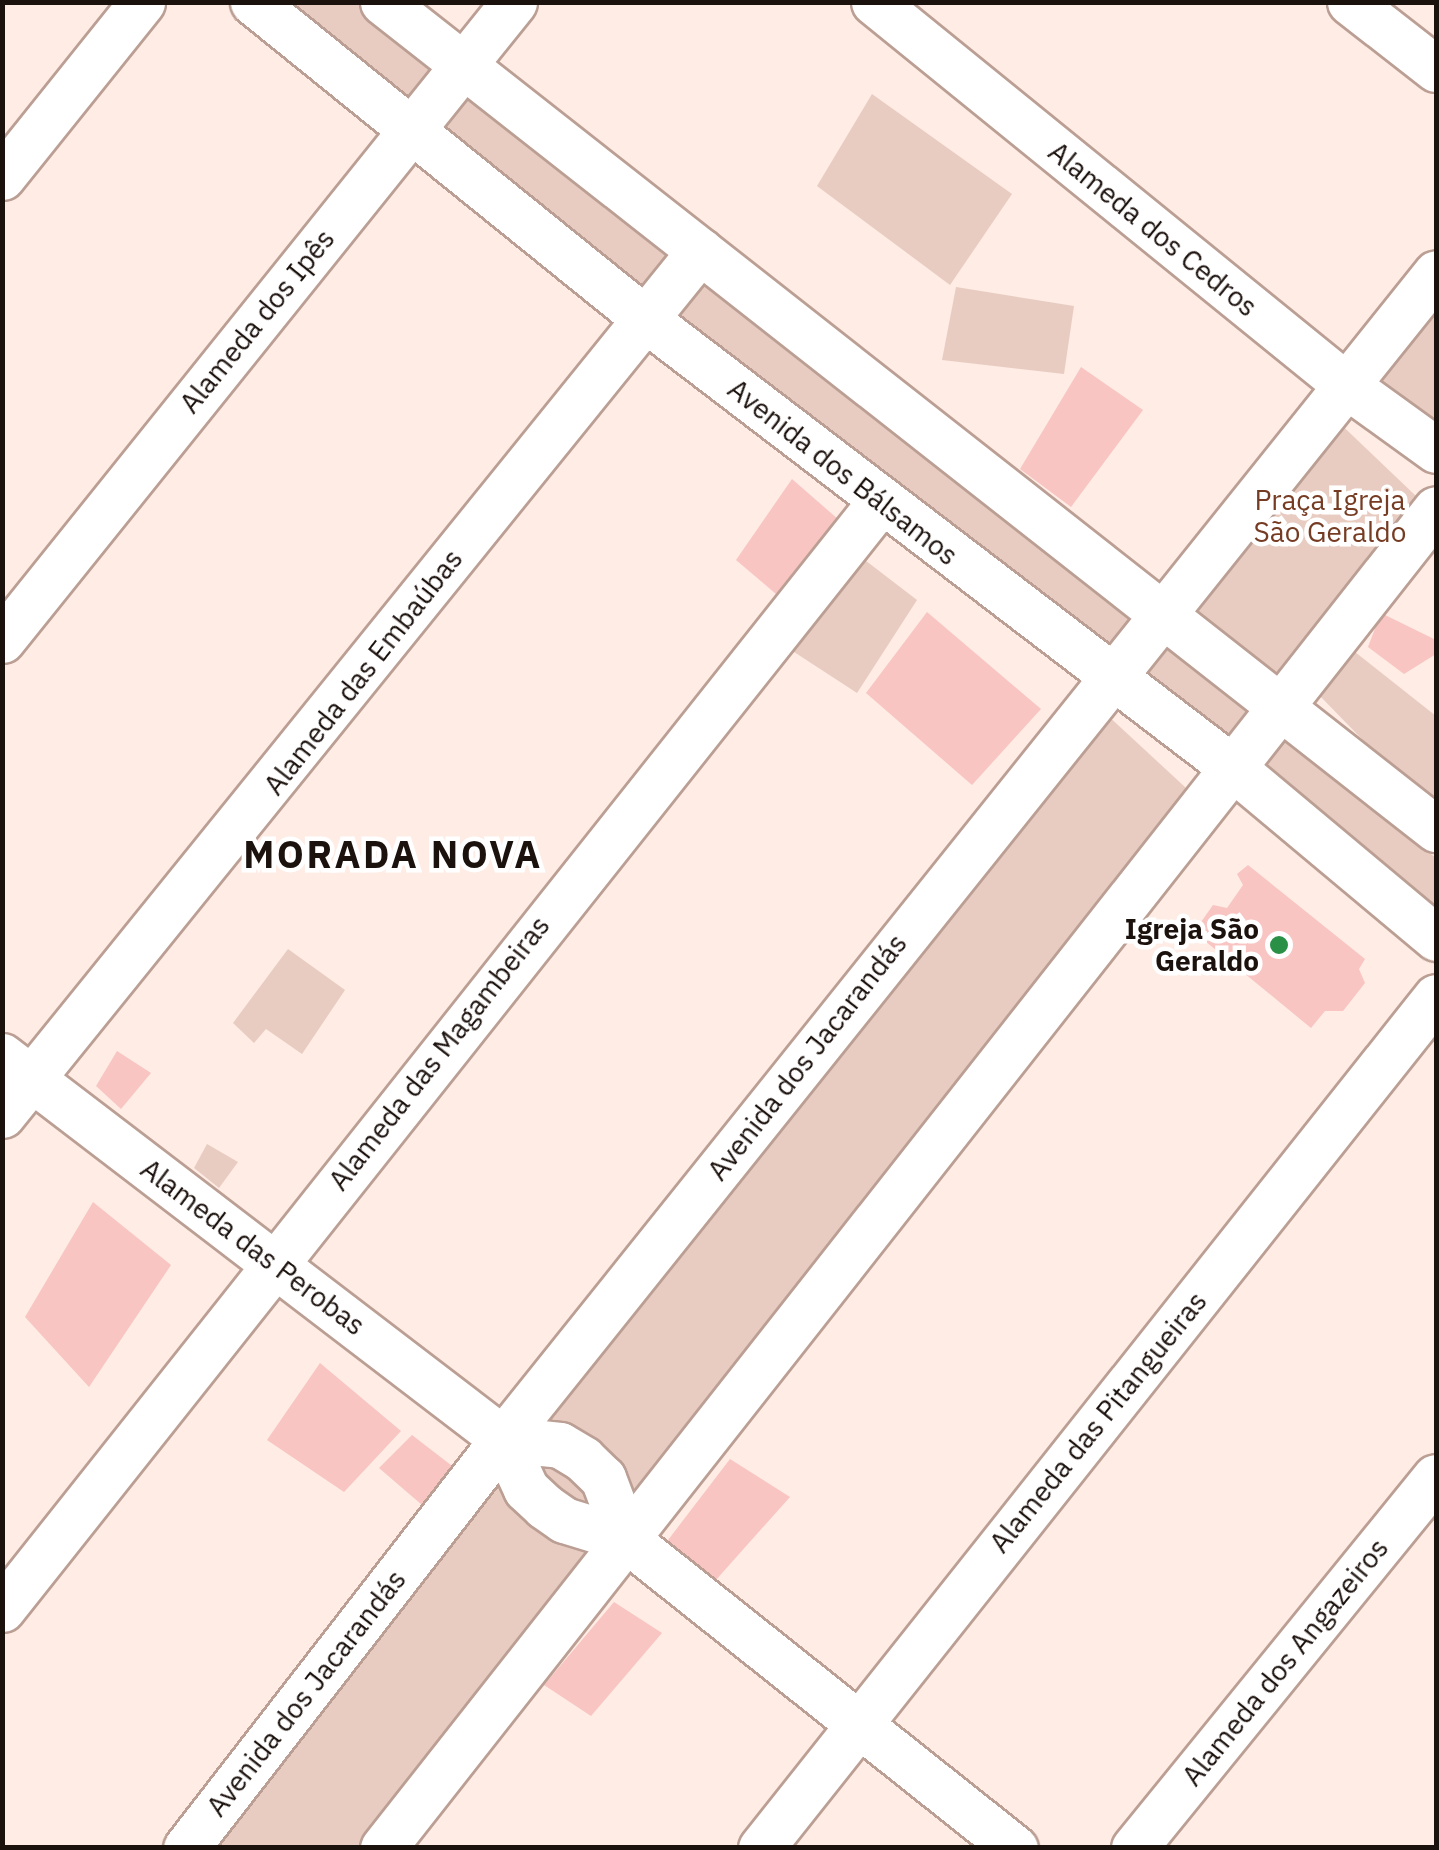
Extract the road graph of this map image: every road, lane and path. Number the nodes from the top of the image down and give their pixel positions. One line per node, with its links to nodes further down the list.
1 (142, 2): 10 (street)
2 (253, 2): 9 (street, Avenida dos Bálsamos)
3 (383, 2): 7 (street)
4 (514, 2): 7 (street, Alameda dos Ipês)
5 (874, 2): 14 (street, Alameda dos Cedros)
6 (1350, 2): 8 (street)
7 (463, 66): 9 (street, Alameda dos Ipês); 11 (street)
8 (1436, 70)
9 (412, 126): 13 (street, Avenida dos Bálsamos); 19 (street, Alameda dos Ipês)
10 (2, 177)
11 (700, 252): 13 (street, Alameda das Embaúbas); 18 (street)
12 (1436, 273): 14 (street, Avenida dos Jacarandás)
13 (644, 318): 16 (street, Avenida dos Bálsamos); 26 (street, Alameda das Embaúbas)
14 (1346, 385): 15 (street, Alameda dos Cedros); 18 (street, Avenida dos Jacarandás)
15 (1436, 450)
16 (880, 502): 20 (street, Avenida dos Bálsamos); 28 (street, Alameda das Magambeiras)
17 (1436, 509): 21 (street)
18 (1163, 613): 20 (street, Avenida dos Jacarandás); 21 (street)
19 (2, 640)
20 (1110, 676): 22 (street, Avenida dos Bálsamos); 29 (street, Avenida dos Jacarandás)
21 (1286, 707): 22 (street); 23 (street)
22 (1233, 768): 24 (street, Avenida dos Bálsamos); 31 (street)
23 (1436, 829)
24 (1436, 938)
25 (1436, 997): 33 (street, Alameda das Pitangueiras)
26 (17, 1067): 27 (street, Alameda das Embaúbas); 28 (street, Alameda das Perobas)
27 (2, 1115)
28 (274, 1261): 29 (street, Alameda das Perobas); 32 (street, Alameda das Magambeiras)
29 (502, 1439): 31 (street, Alameda das Perobas); 31 (street, Alameda das Perobas); 34 (street, Avenida dos Jacarandás)
30 (1436, 1477): 38 (street, Alameda dos Angazeiros)
31 (626, 1538): 33 (street, Alameda das Perobas); 35 (street)
32 (2, 1609)
33 (857, 1724): 36 (street, Alameda das Pitangueiras); 37 (street, Alameda das Perobas)
34 (186, 1848)
35 (382, 1848)
36 (761, 1848)
37 (1015, 1848)
38 (1134, 1848)

